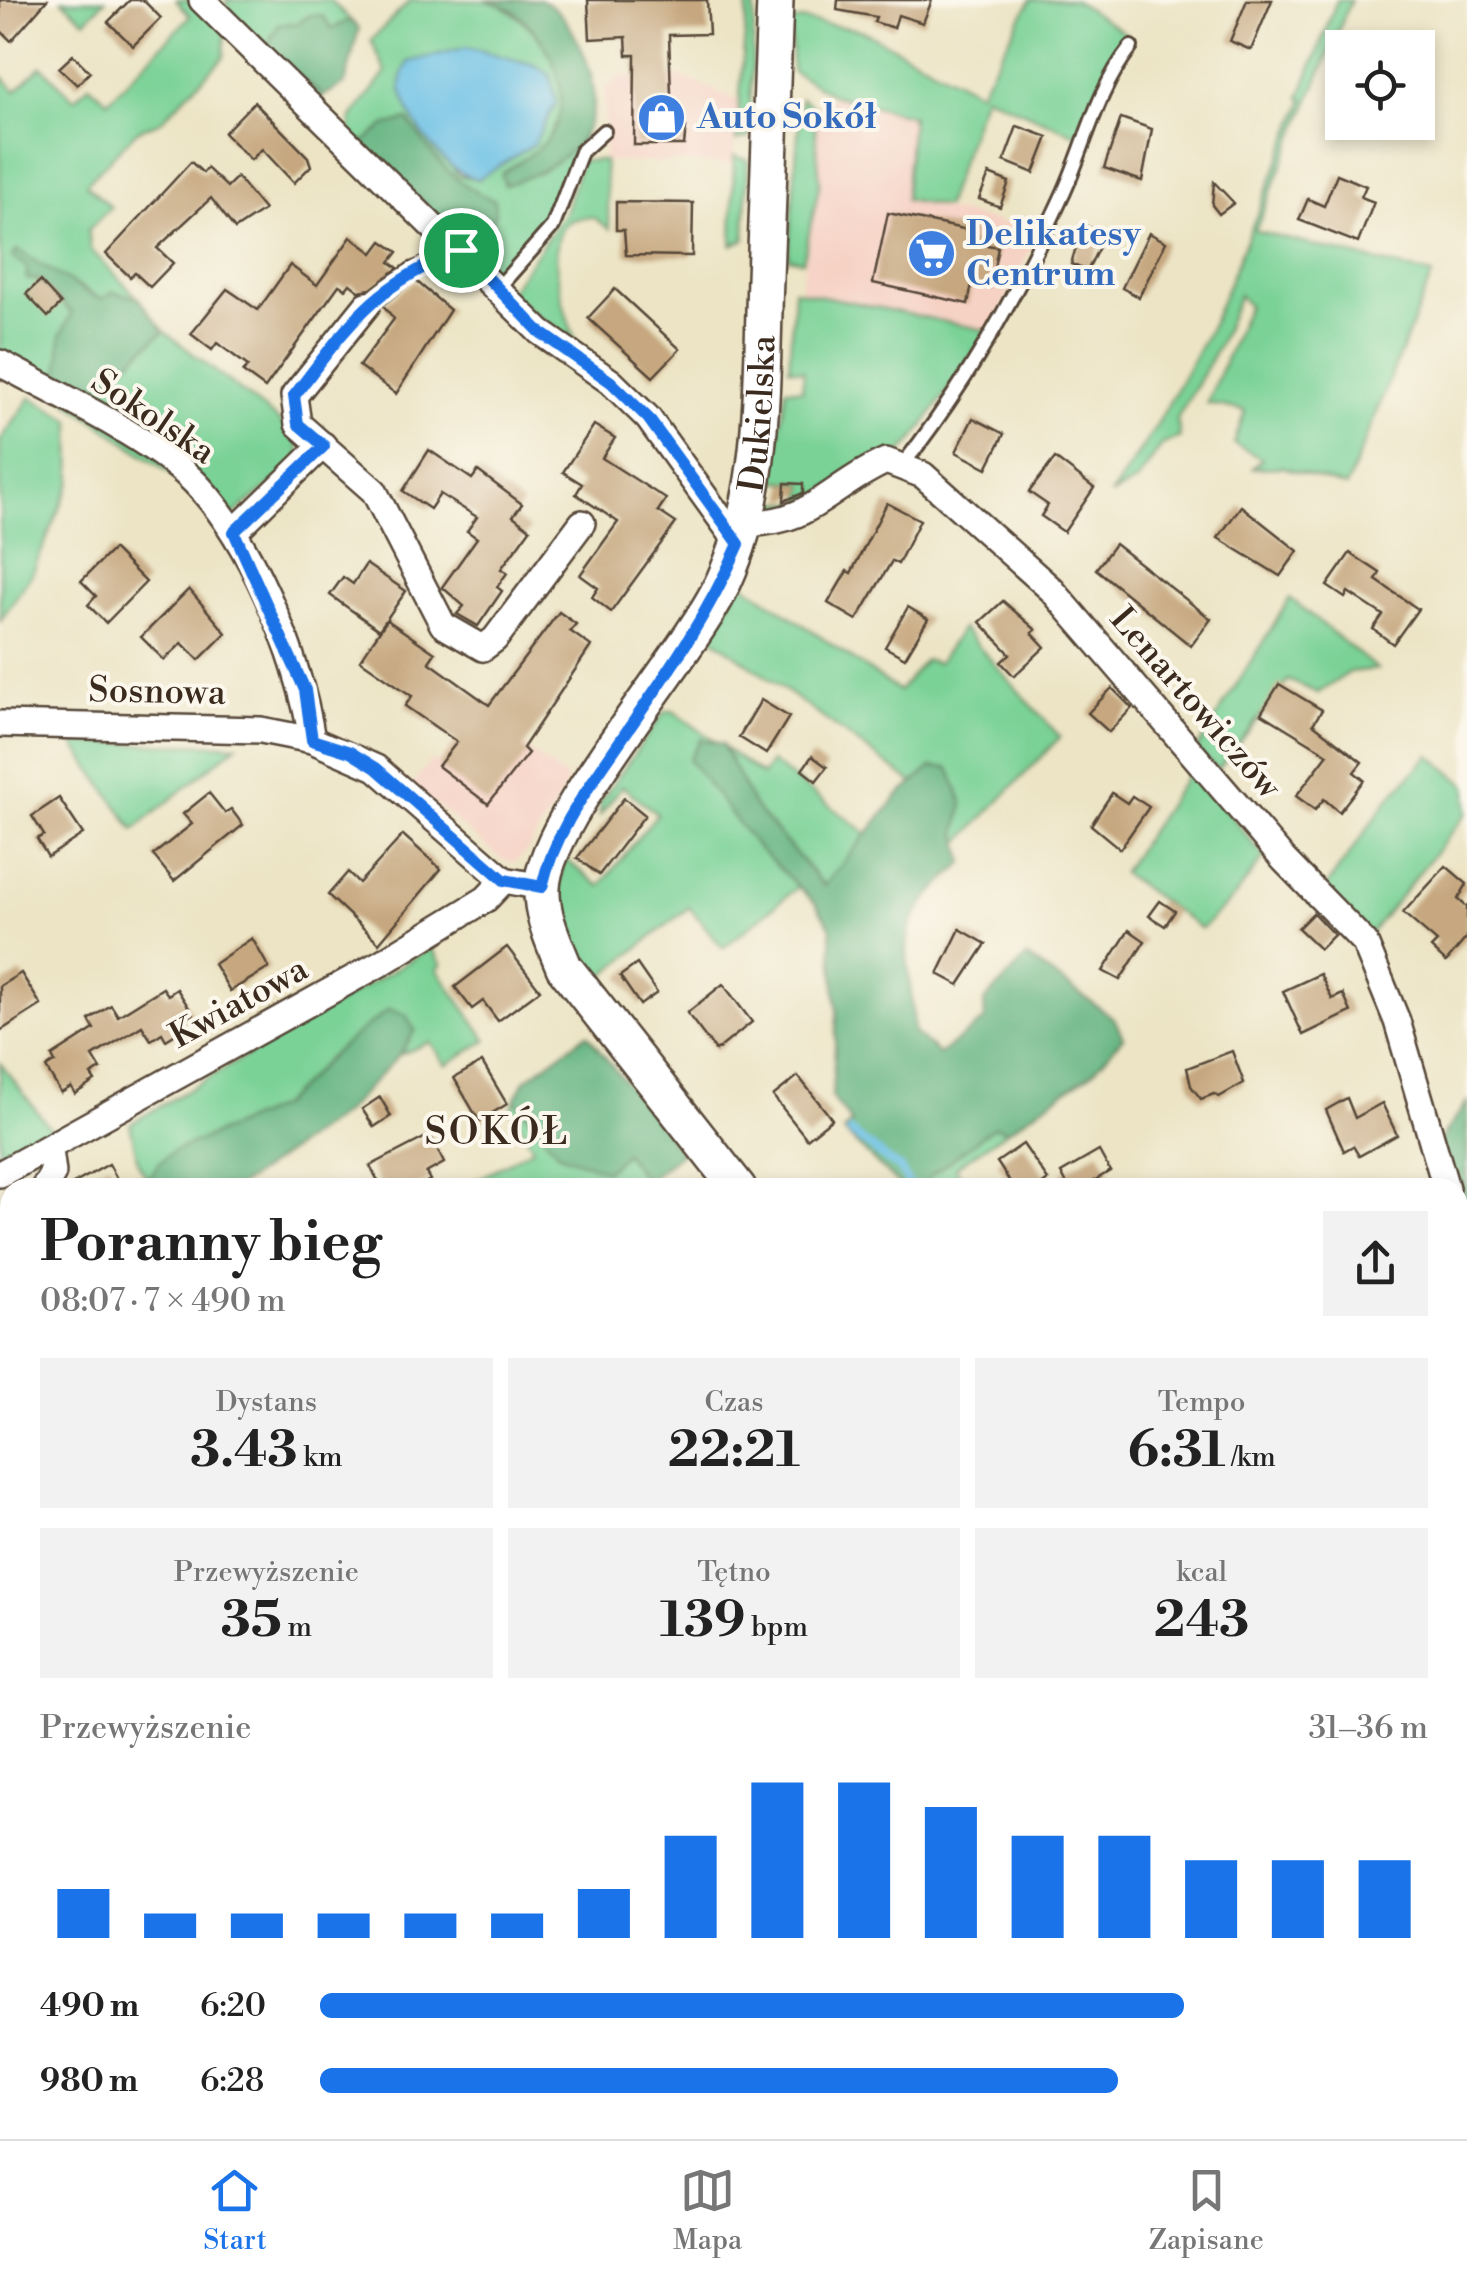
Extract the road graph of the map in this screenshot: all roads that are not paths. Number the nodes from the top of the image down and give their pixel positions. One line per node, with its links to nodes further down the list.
1 (202, 0): 5 (street)
2 (775, 0): 13 (main road, Dukielska)
3 (1130, 47): 10 (lane)
4 (604, 131): 6 (lane)
5 (461, 250): 6 (street); 7 (lane)
6 (498, 288): 13 (street)
7 (367, 305): 9 (street)
8 (0, 363): 12 (street, Sokolska)
9 (324, 446): 11 (street); 12 (street)
10 (901, 467): 13 (street); 22 (street, Lenartowiczów)
11 (582, 523)
12 (234, 532): 15 (street, Sokolska)
13 (742, 534): 17 (main road, Dukielska)
14 (0, 724): 15 (street, Sosnowa)
15 (312, 740): 16 (street)
16 (504, 880): 17 (street); 18 (street, Kwiatowa)
17 (542, 887): 21 (main road, Dukielska)
18 (50, 1150): 19 (street, Kwiatowa); 20 (street)
19 (0, 1174)
20 (50, 1178)
21 (730, 1178)
22 (1442, 1178)

